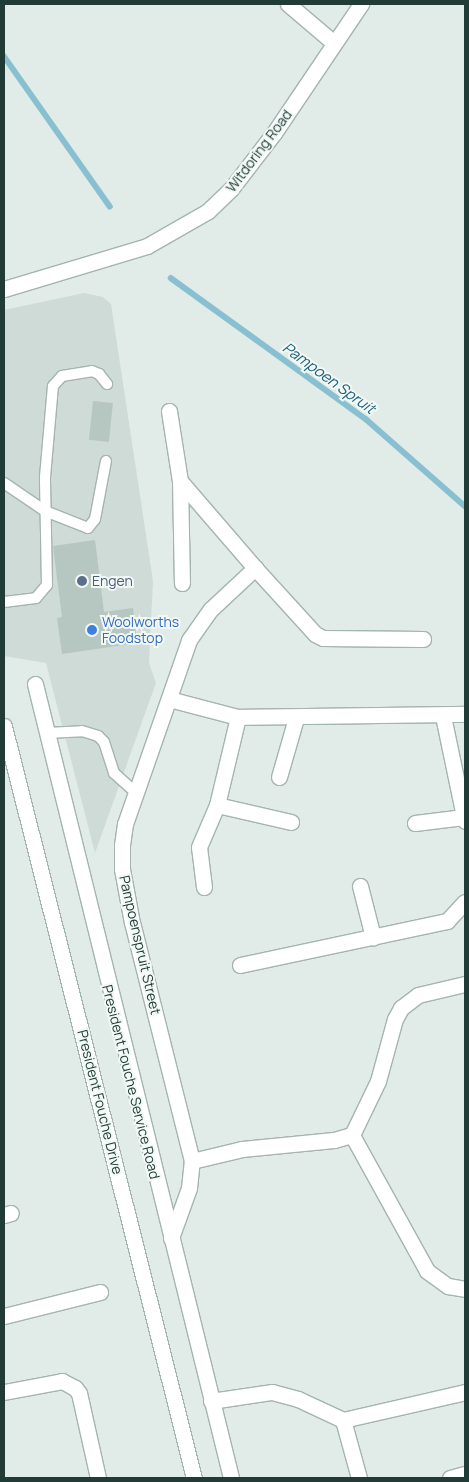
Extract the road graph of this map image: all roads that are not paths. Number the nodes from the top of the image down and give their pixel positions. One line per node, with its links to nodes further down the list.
1 (288, 4): 3 (street)
2 (361, 4): 3 (street, Witdoring Road)
3 (334, 43): 4 (street, Witdoring Road)
4 (4, 289)
5 (107, 384): 10 (lane)
6 (169, 411): 8 (street)
7 (106, 461): 10 (lane)
8 (180, 481): 11 (street); 12 (street)
9 (4, 483): 10 (lane)
10 (45, 511): 13 (lane)
11 (255, 568): 14 (street); 16 (street, Pampoenspruit Street)
12 (182, 583)
13 (4, 602)
14 (423, 639)
15 (35, 684): 22 (street, President Fouche Service Road)
16 (169, 699): 18 (street); 24 (street, Pampoenspruit Street)
17 (465, 714): 19 (street)
18 (238, 716): 20 (street); 25 (street)
19 (443, 716): 20 (street); 26 (street)
20 (296, 718): 23 (street)
21 (4, 726): 47 (street, President Fouche Drive)
22 (47, 733): 24 (lane); 37 (street, President Fouche Service Road)
23 (279, 777)
24 (137, 794): 36 (street, Pampoenspruit Street)
25 (217, 805): 27 (street); 30 (street)
26 (464, 811): 28 (street)
27 (291, 822)
28 (415, 823)
29 (360, 886): 32 (street)
30 (204, 887)
31 (465, 902): 32 (street)
32 (373, 937): 33 (street)
33 (240, 965)
34 (465, 984): 35 (street)
35 (352, 1135): 36 (street); 38 (street)
36 (192, 1160): 37 (street, Pampoenspruit Street)
37 (171, 1238): 43 (street, President Fouche Service Road)
38 (465, 1289)
39 (100, 1292): 40 (street)
40 (4, 1316)
41 (4, 1392): 46 (street)
42 (465, 1392): 44 (street)
43 (211, 1401): 44 (street); 48 (street, President Fouche Service Road)
44 (343, 1420): 49 (street)
45 (465, 1474): 50 (street)
46 (95, 1477)
47 (194, 1478)
48 (231, 1478)
49 (359, 1478)
50 (450, 1478)

